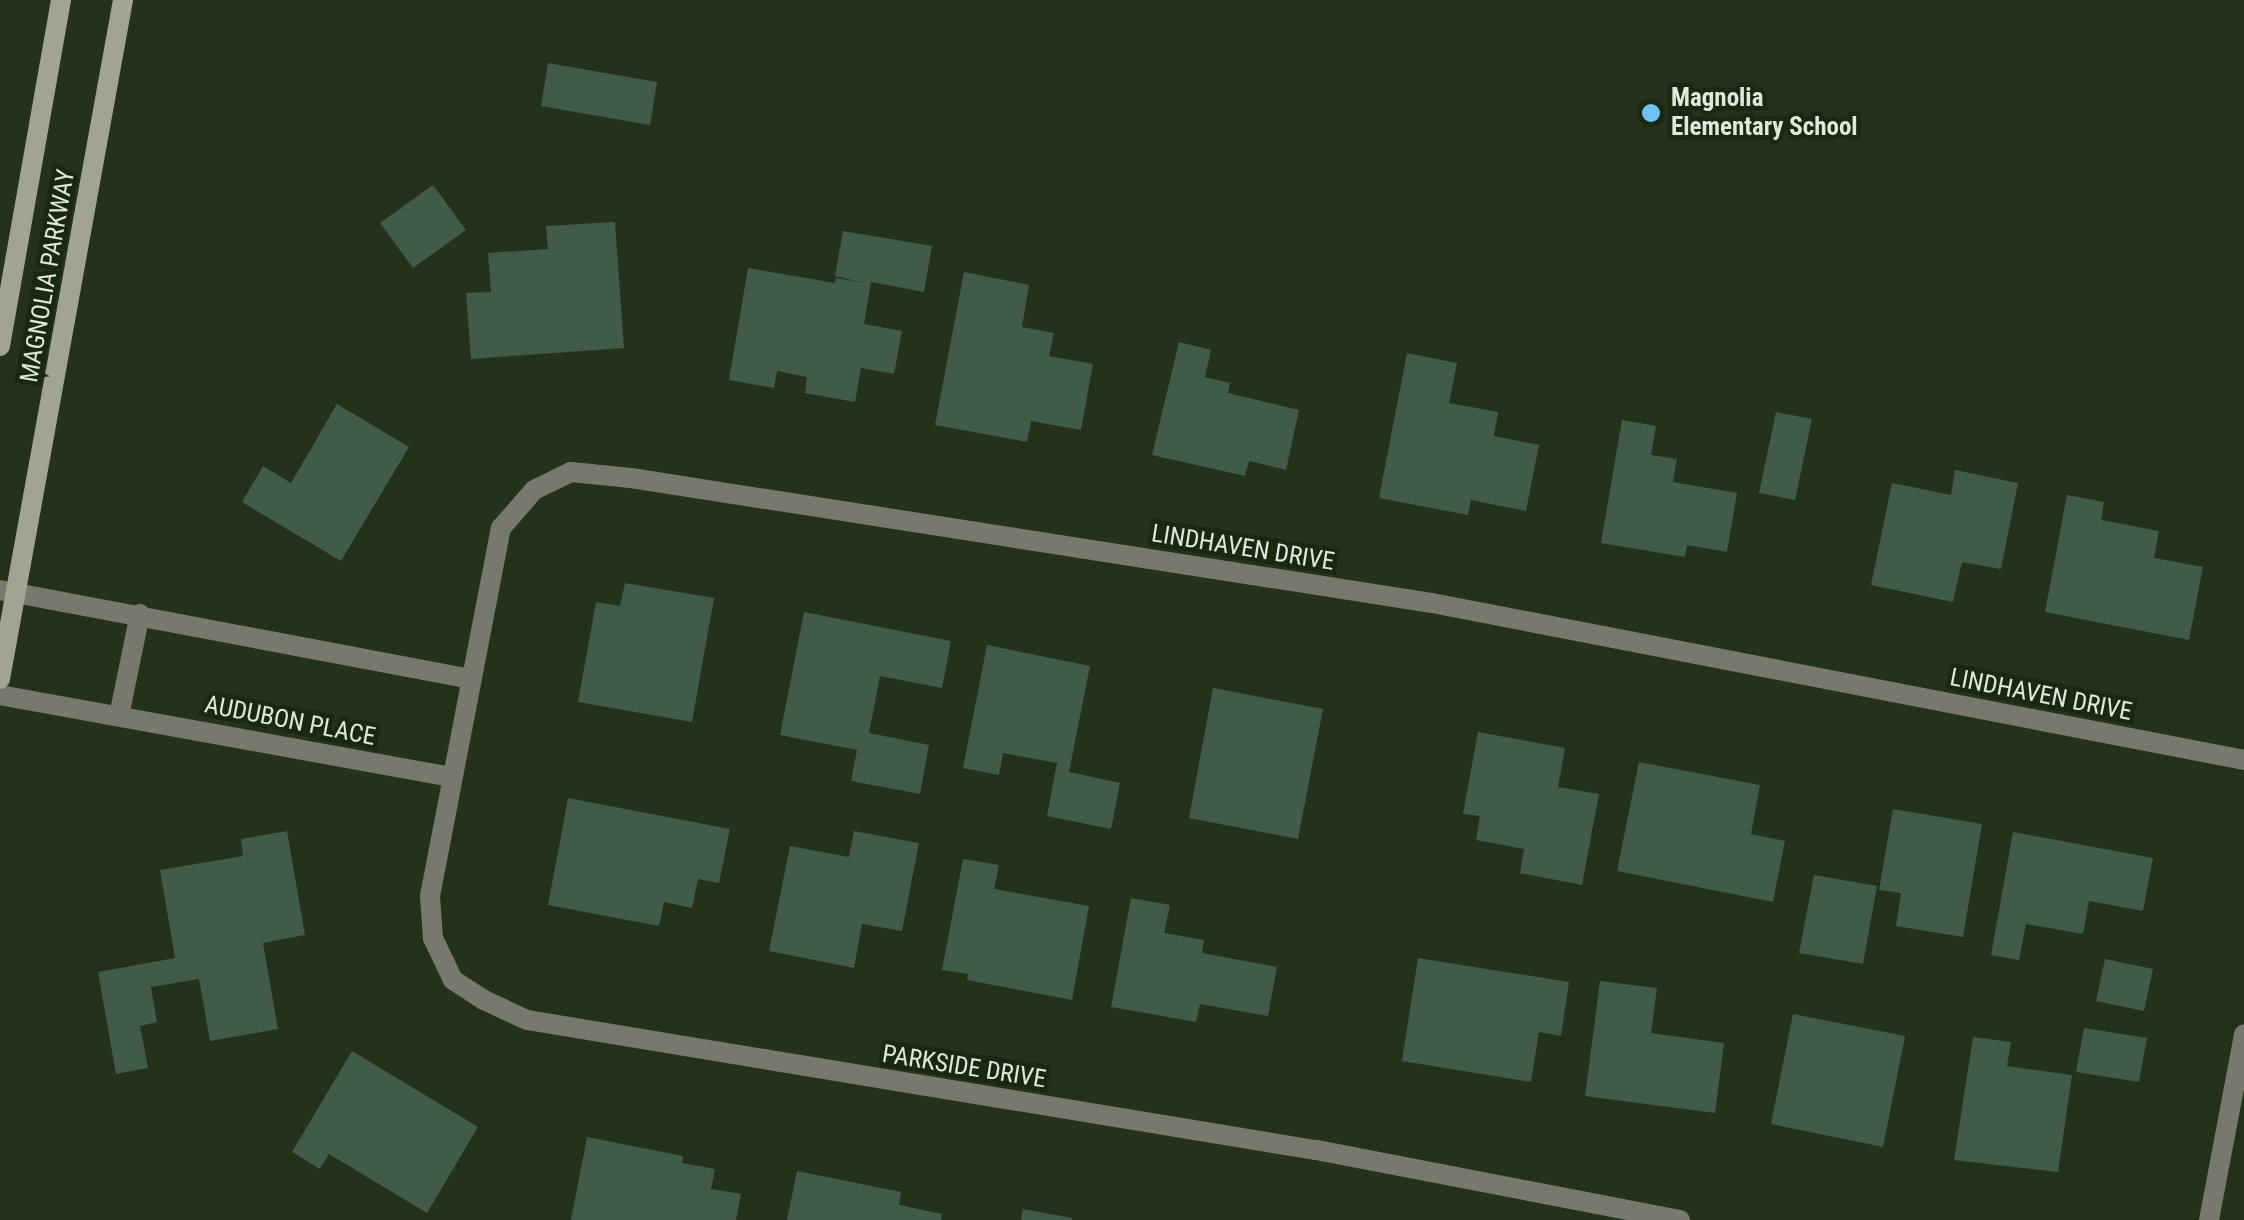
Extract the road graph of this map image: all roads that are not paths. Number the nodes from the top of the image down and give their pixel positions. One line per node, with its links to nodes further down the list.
1 (61, 0): 3 (street, MAGNOLIA PARKWAY)
2 (124, 0): 4 (street, MAGNOLIA PARKWAY)
3 (0, 346)
4 (8, 591): 5 (street); 6 (street, MAGNOLIA PARKWAY)
5 (140, 614): 7 (street); 9 (street)
6 (0, 679)
7 (470, 679): 10 (street, LINDHAVEN DRIVE); 11 (street, LINDHAVEN DRIVE)
8 (0, 695): 9 (street, AUDUBON PLACE)
9 (119, 716): 11 (street, AUDUBON PLACE)
10 (2244, 760)
11 (450, 778): 13 (street, PARKSIDE DRIVE)
12 (2244, 1034): 14 (street)
13 (1680, 1220)
14 (2210, 1220)

